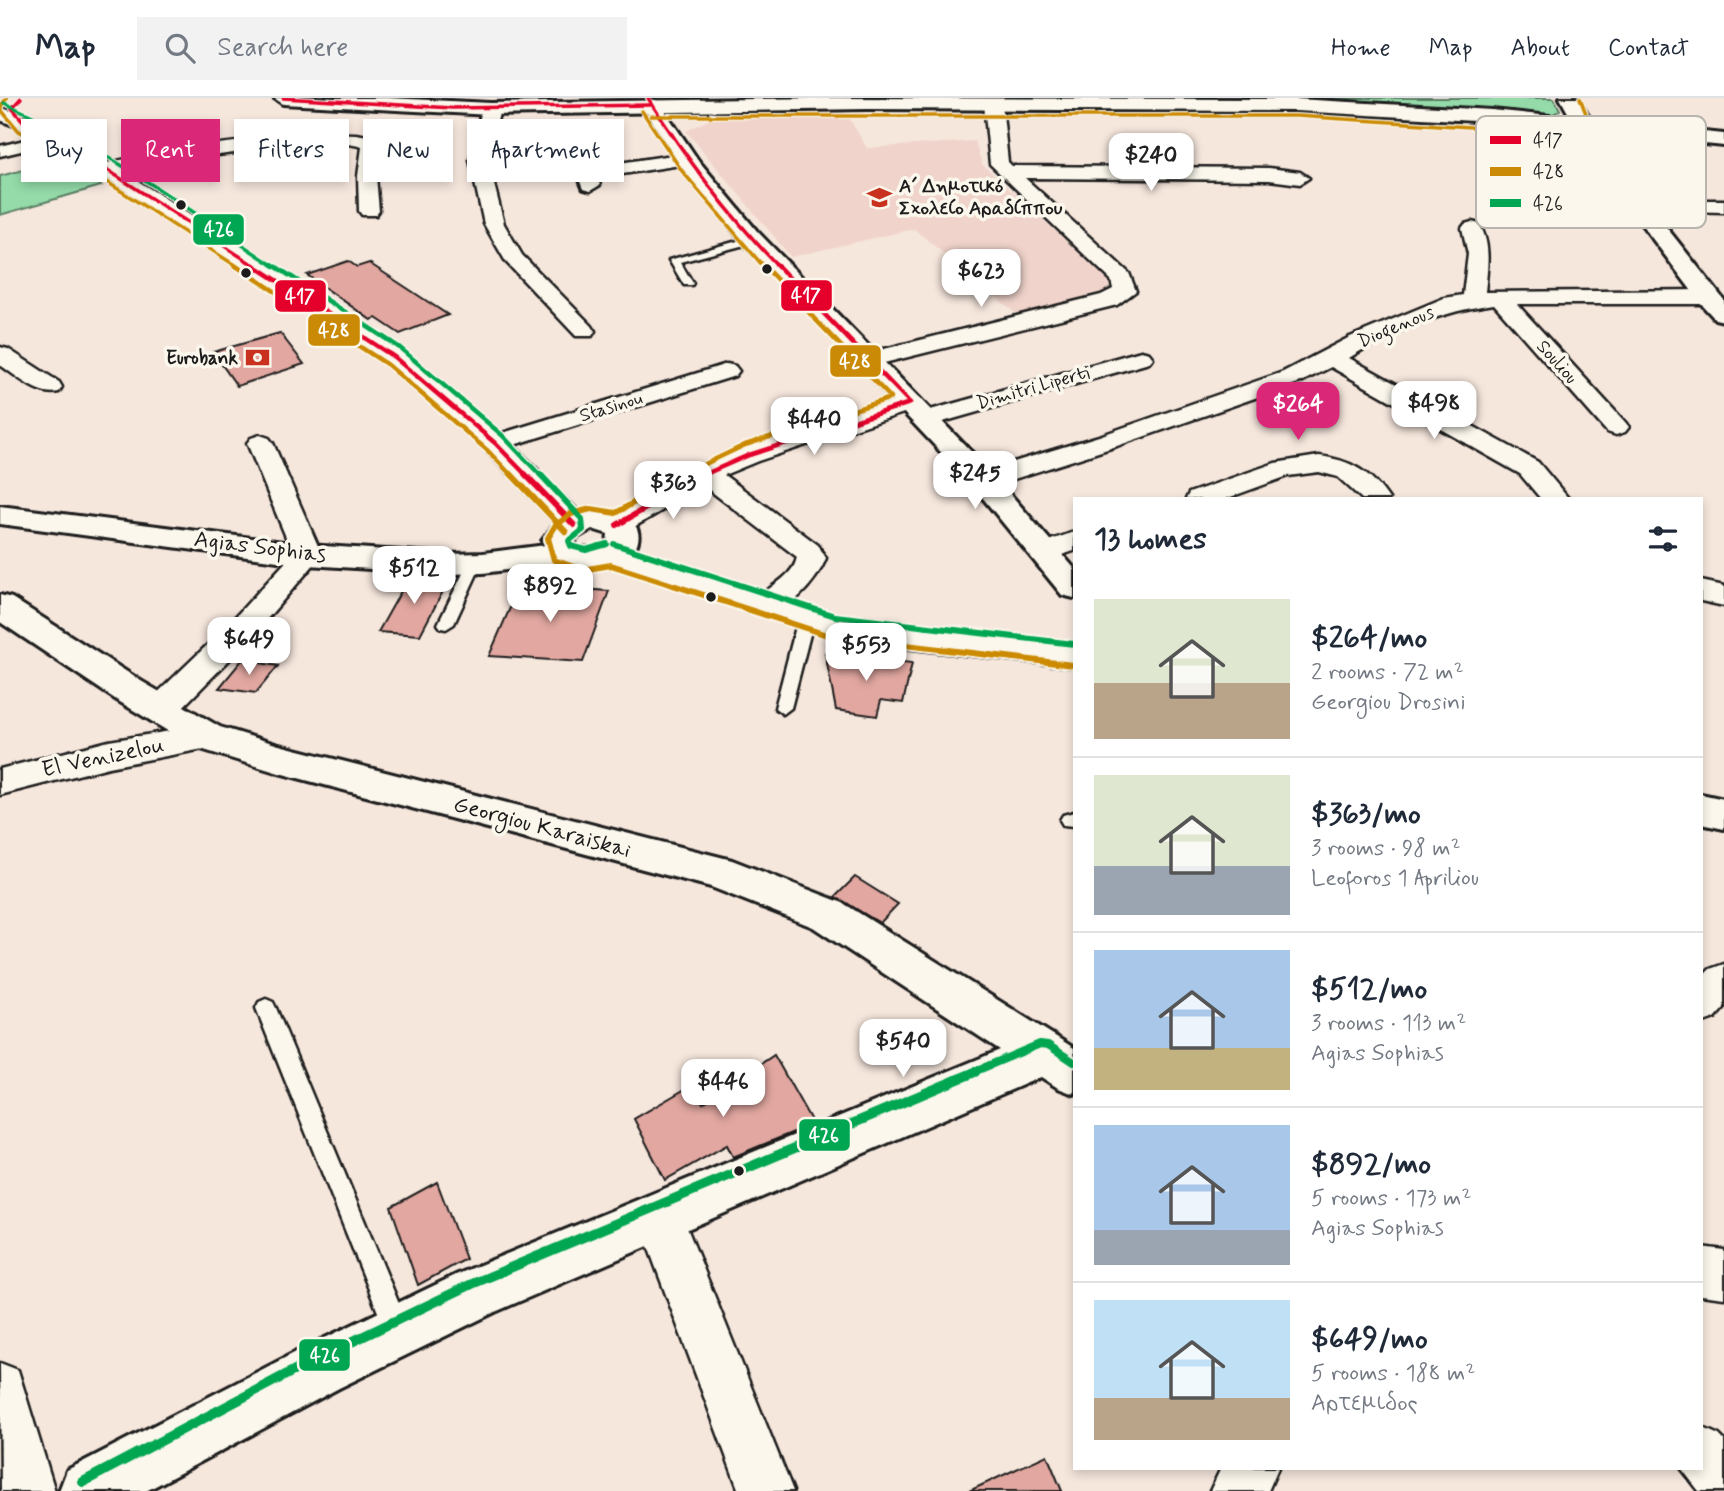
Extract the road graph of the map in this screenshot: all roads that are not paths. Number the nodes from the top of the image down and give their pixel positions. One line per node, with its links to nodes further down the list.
1 (21, 98): 13 (main road)
2 (283, 98): 9 (main road)
3 (1569, 98): 12 (main road)
4 (1293, 101): 8 (main road); 11 (main road)
5 (649, 102): 6 (main road); 7 (main road); 15 (main road)
6 (517, 103): 9 (main road)
7 (722, 104): 8 (main road); 15 (main road)
8 (993, 104): 23 (street)
9 (491, 109): 38 (street)
10 (0, 113): 14 (main road)
11 (1480, 116)
12 (1577, 116)
13 (22, 119)
14 (21, 121)
15 (662, 123): 20 (main road)
16 (1706, 138): 17 (main road)
17 (1724, 140)
18 (21, 146): 19 (street)
19 (0, 151)
20 (686, 159): 25 (street); 31 (main road)
21 (107, 169): 28 (street)
22 (107, 170): 48 (main road)
23 (1007, 173): 24 (street); 42 (street)
24 (1300, 178)
25 (590, 185)
26 (1706, 206): 27 (street)
27 (1724, 206)
28 (369, 211)
29 (1472, 228): 36 (street)
30 (1655, 228): 34 (main road)
31 (752, 240): 33 (lane); 42 (main road)
32 (1724, 277): 34 (street, Diogenous)
33 (688, 283)
34 (1701, 288): 35 (street, Diogenous); 37 (main road)
35 (1499, 297): 36 (street, Diogenous); 46 (street, Souliou)
36 (1474, 300): 41 (street, Diogenous)
37 (1724, 314)
38 (584, 331)
39 (0, 354): 44 (street)
40 (1141, 358): 45 (street, Dimitri Liperti)
41 (1332, 358): 50 (street, Diogenous); 53 (street)
42 (868, 360): 45 (main road)
43 (727, 371): 48 (street, Stasinou)
44 (50, 387)
45 (917, 411): 49 (street, Dimitri Liperti); 50 (main road)
46 (1616, 427)
47 (260, 443): 59 (street)
48 (495, 443): 55 (main road)
49 (705, 474): 56 (street, Dimitri Liperti); 65 (street)
50 (983, 480): 58 (main road)
51 (1205, 497): 52 (street)
52 (1375, 497)
53 (1554, 497)
54 (0, 515): 59 (main road, Agias Sophias)
55 (568, 539): 56 (main road, Agias Sophias); 60 (main road, Agias Sophias)
56 (614, 540): 65 (main road)
57 (1073, 541): 58 (street)
58 (1044, 552): 61 (main road)
59 (309, 555): 60 (main road, Agias Sophias); 70 (street)
60 (475, 564): 67 (lane)
61 (1073, 586)
62 (1703, 591): 63 (street)
63 (1724, 596)
64 (0, 606): 70 (main road, Georgiou Karaiskai)
65 (766, 606): 66 (main road)
66 (806, 619): 68 (main road); 69 (lane)
67 (446, 624)
68 (1071, 652)
69 (783, 708)
70 (161, 709): 71 (main road, Georgiou Karaiskai)
71 (207, 737): 72 (street, El Venizelou); 78 (main road, Georgiou Karaiskai)
72 (0, 782)
73 (1703, 809): 74 (main road)
74 (1724, 814)
75 (1724, 981): 76 (street)
76 (1703, 1004)
77 (266, 1007): 82 (lane)
78 (1066, 1069): 79 (main road)
79 (659, 1214): 82 (main road); 88 (street)
80 (1703, 1272): 81 (street)
81 (1724, 1274)
82 (397, 1330): 86 (main road)
83 (0, 1388): 87 (street)
84 (1703, 1455): 85 (street)
85 (1724, 1480)
86 (117, 1484)
87 (28, 1491)
88 (766, 1491)

